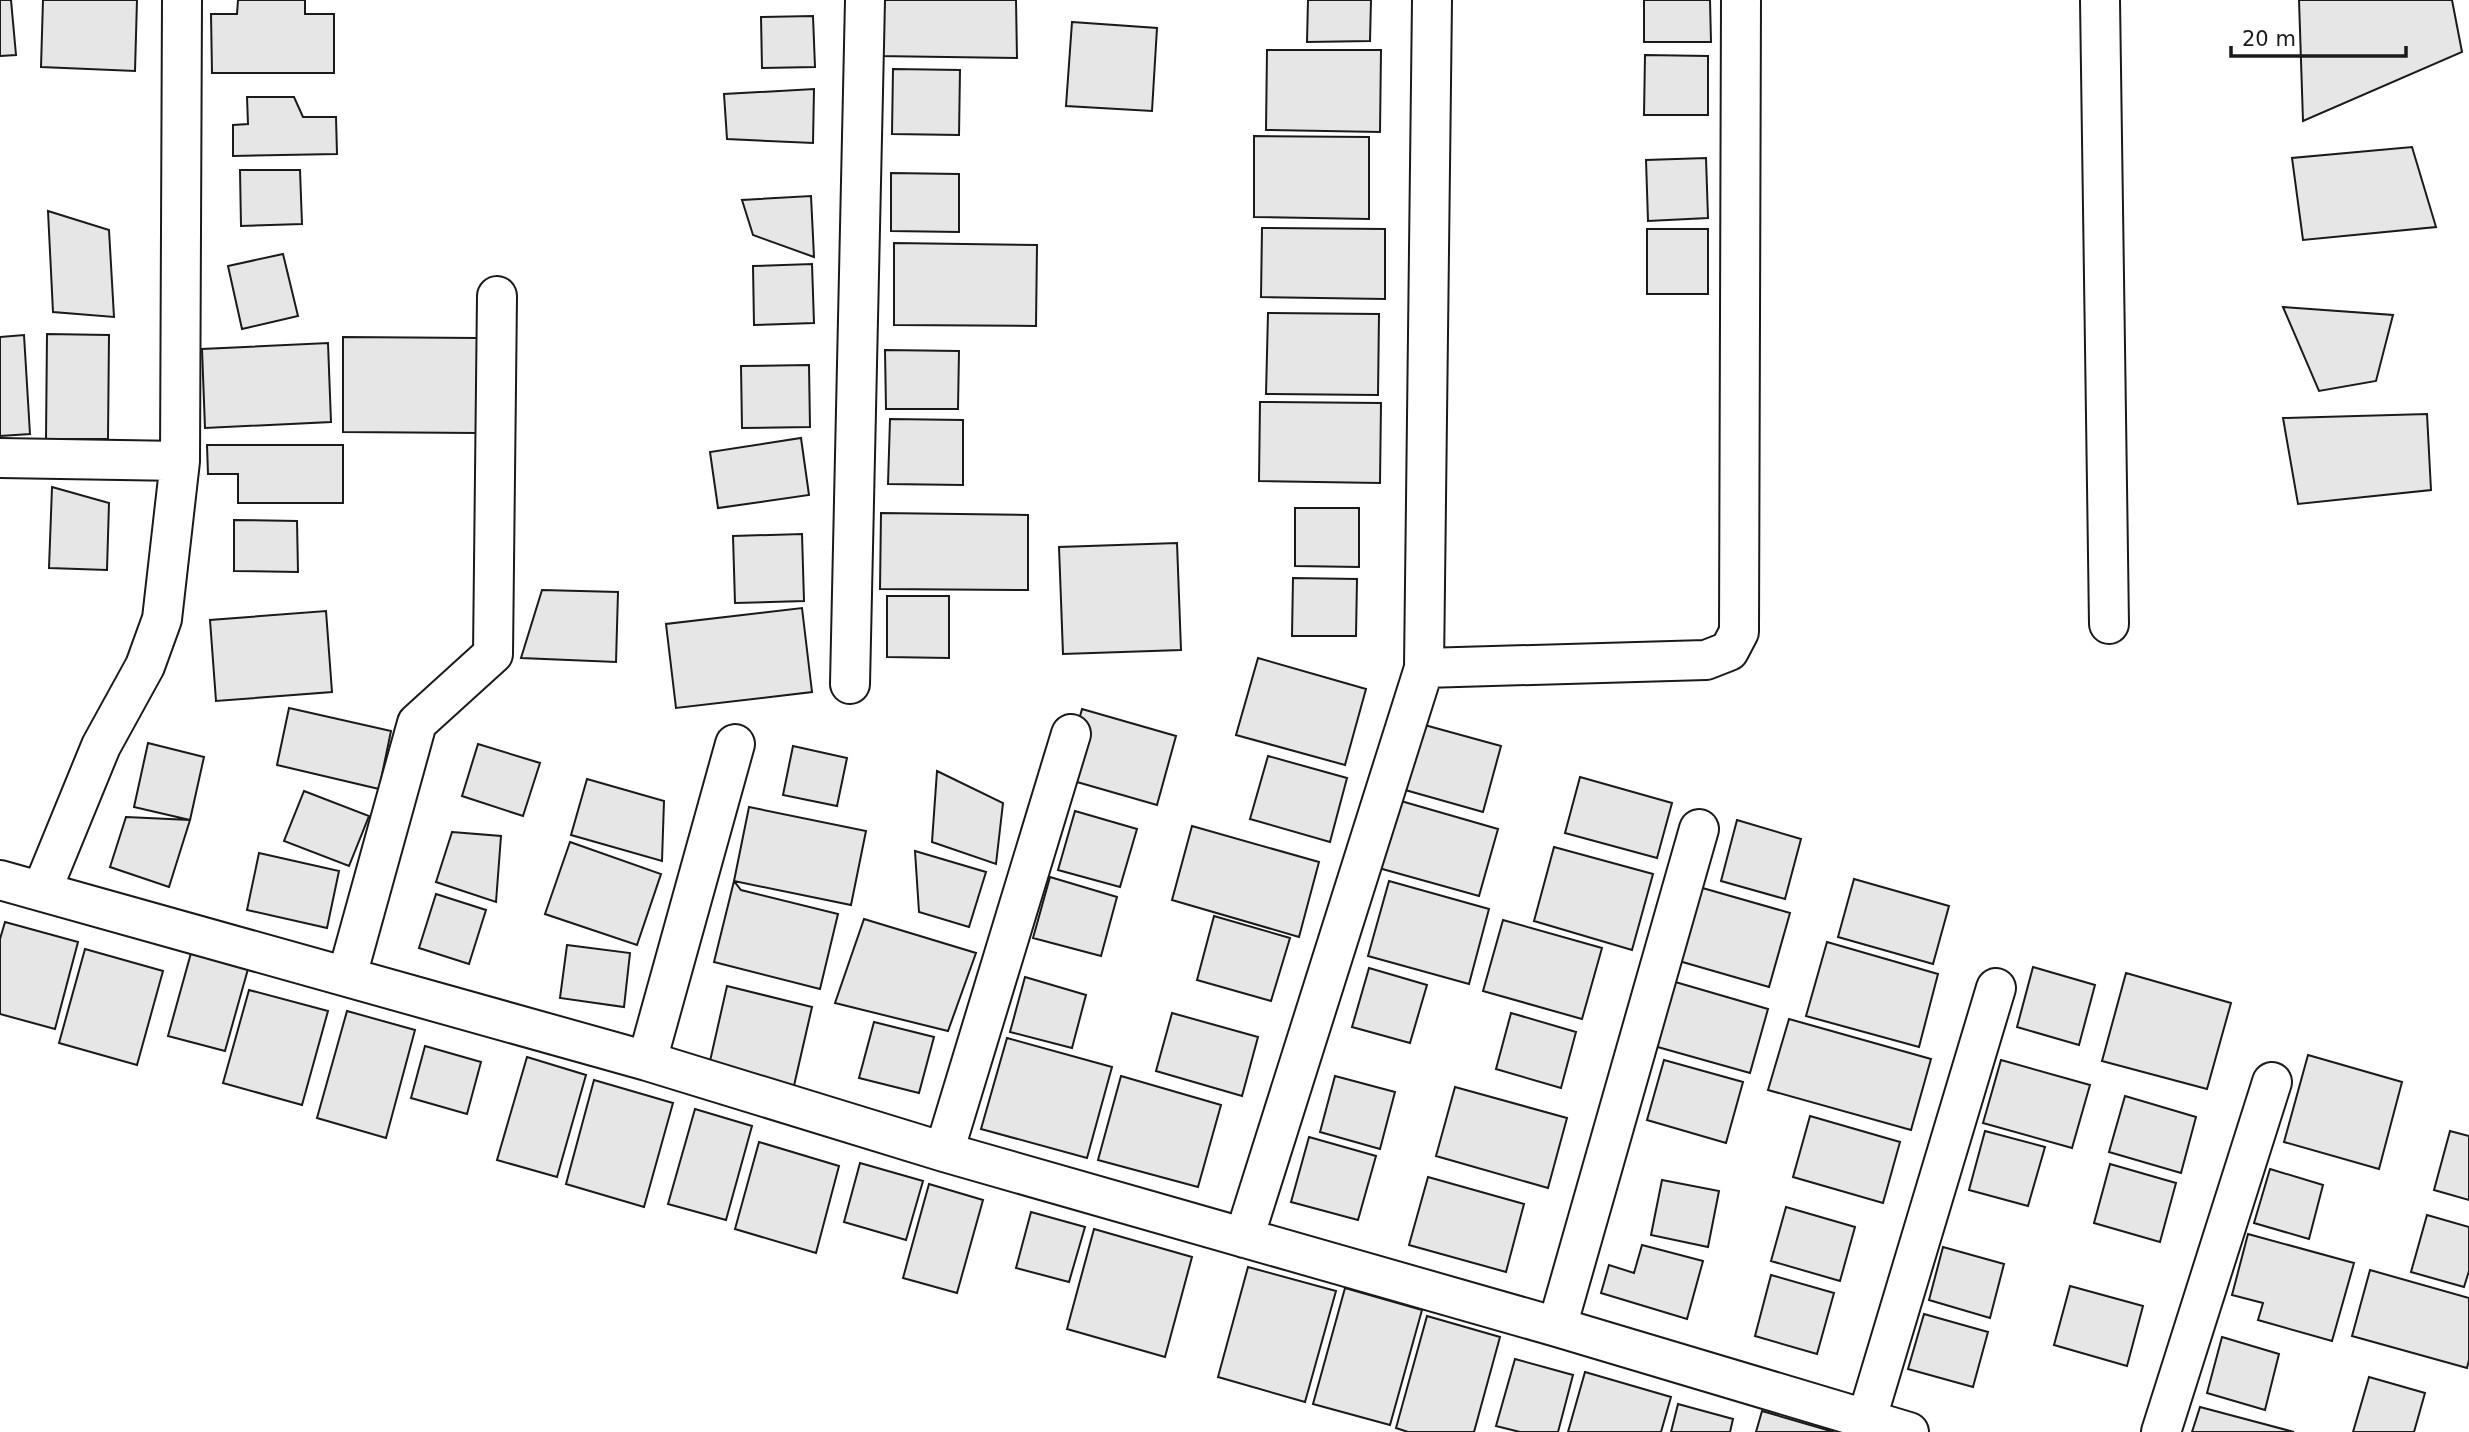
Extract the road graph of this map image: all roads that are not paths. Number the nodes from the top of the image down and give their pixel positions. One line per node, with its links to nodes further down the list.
1 (182, 0): 8 (street)
2 (865, 0): 11 (street)
3 (1433, 0): 10 (street)
4 (1741, 0): 10 (street)
5 (2100, 0): 9 (street)
6 (496, 296): 17 (street)
7 (0, 458): 8 (street)
8 (180, 461): 16 (street)
9 (2109, 624)
10 (1424, 668): 22 (street)
11 (850, 684)
12 (1071, 734): 21 (street)
13 (735, 744): 19 (street)
14 (1699, 829): 23 (street)
15 (0, 880): 16 (street)
16 (42, 890): 17 (street)
17 (347, 976): 19 (street)
18 (1996, 988): 24 (street)
19 (647, 1061): 21 (street)
20 (2272, 1082): 26 (street)
21 (944, 1152): 22 (street)
22 (1244, 1238): 23 (street)
23 (1557, 1327): 24 (street)
24 (1867, 1418): 25 (street)
25 (1909, 1432)
26 (2161, 1432)

